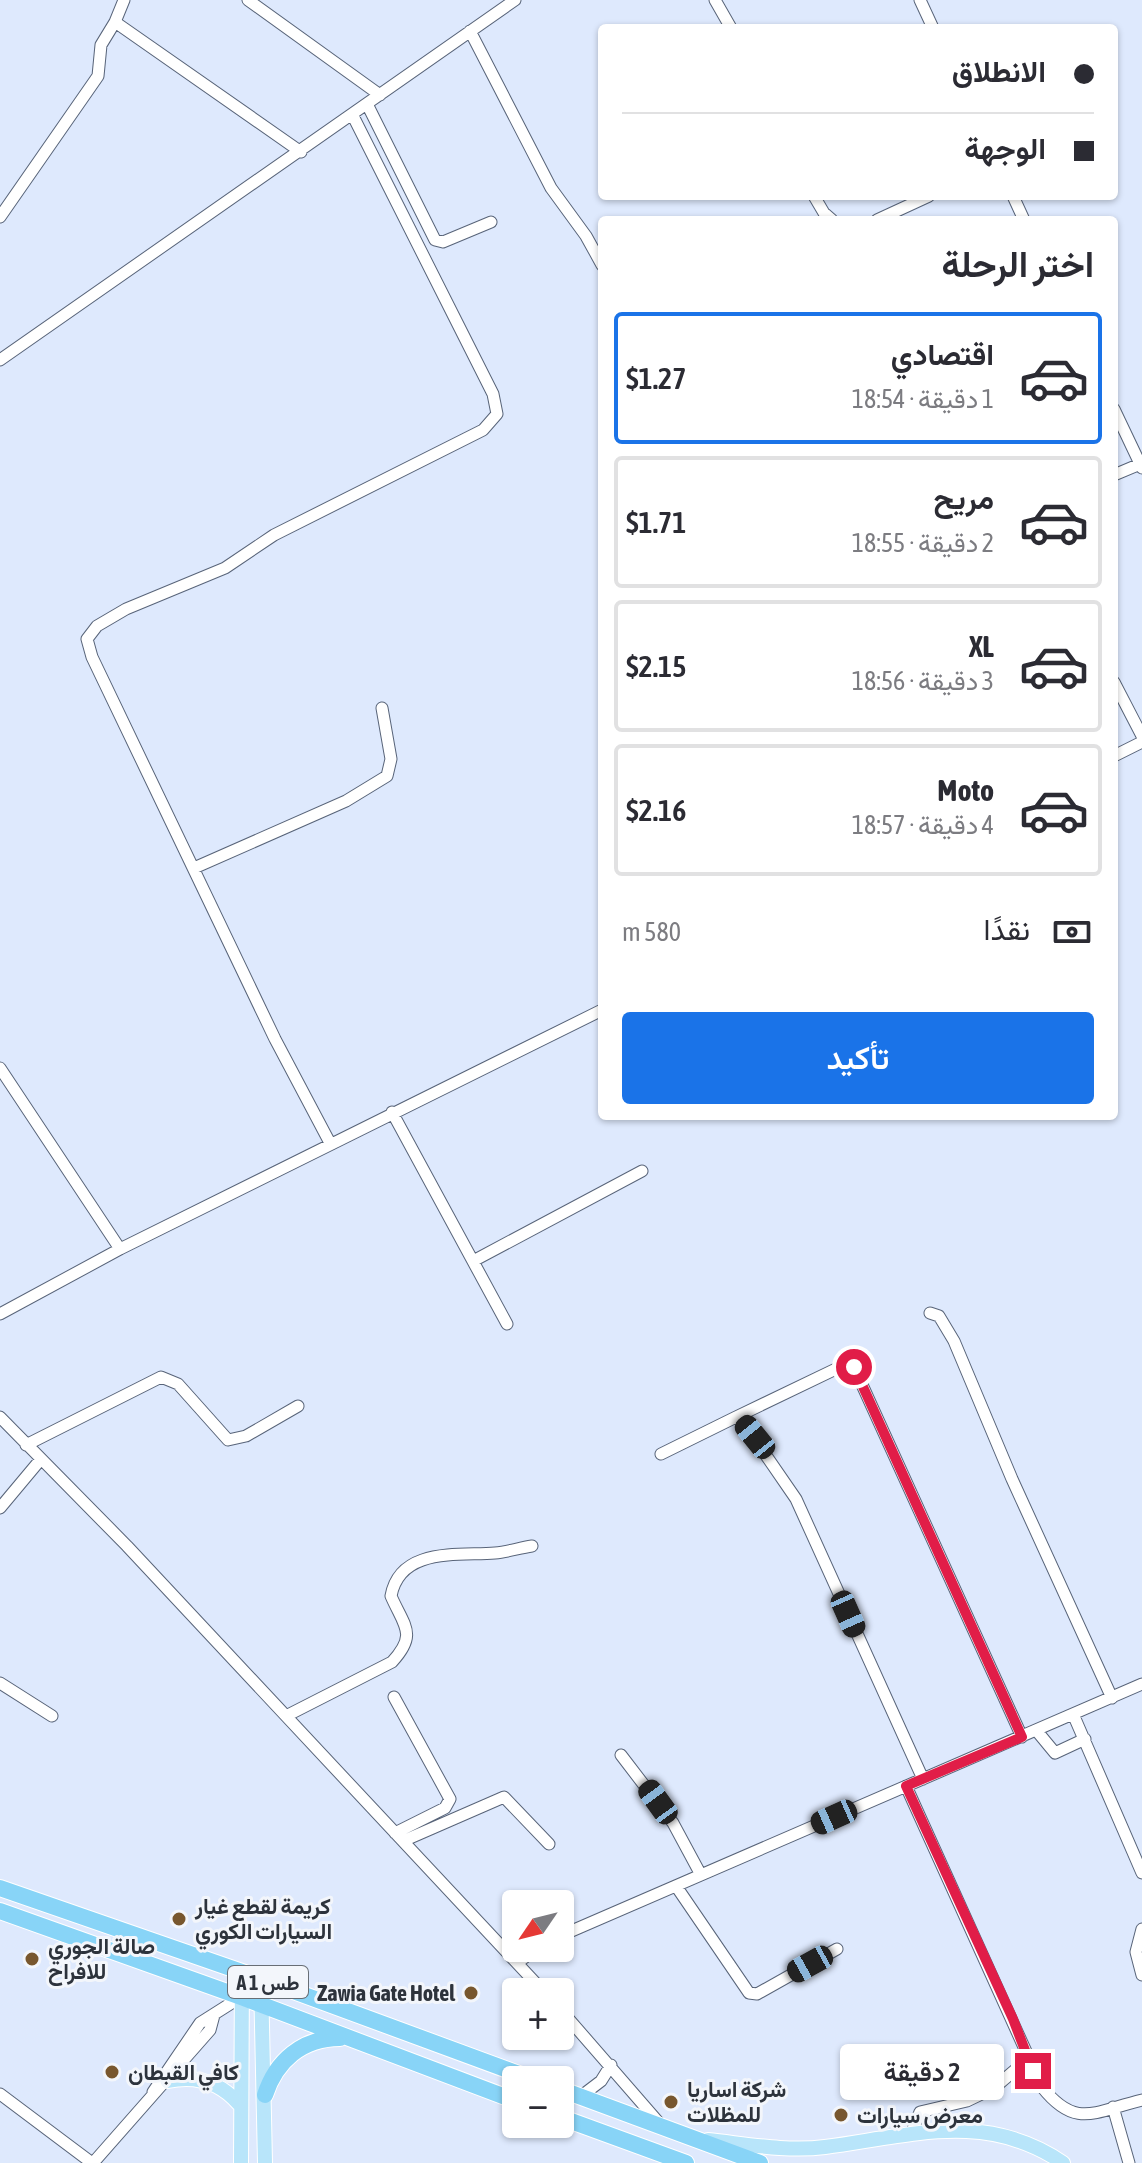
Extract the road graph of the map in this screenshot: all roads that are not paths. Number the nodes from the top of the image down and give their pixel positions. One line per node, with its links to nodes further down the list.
1 (124, 0): 6 (street)
2 (248, 0): 10 (street)
3 (515, 0): 9 (street)
4 (715, 0): 7 (street)
5 (920, 0): 8 (street)
6 (115, 22): 13 (street); 16 (street)
7 (729, 24)
8 (931, 24)
9 (470, 31): 10 (street); 18 (street)
10 (380, 95): 11 (street)
11 (367, 104): 12 (street); 17 (street)
12 (353, 116): 13 (street); 28 (street)
13 (301, 152): 19 (street)
14 (920, 200): 15 (street)
15 (886, 216)
16 (0, 217)
17 (491, 222)
18 (598, 258)
19 (0, 360)
20 (1118, 417): 21 (street)
21 (1141, 466): 22 (street)
22 (1118, 474)
23 (1118, 690): 25 (street)
24 (382, 708): 28 (street)
25 (1142, 736)
26 (1142, 742): 27 (street)
27 (1118, 754)
28 (194, 868): 32 (street)
29 (598, 1012): 31 (street)
30 (0, 1068): 34 (street)
31 (392, 1112): 32 (street); 35 (street)
32 (330, 1143): 34 (street)
33 (642, 1171): 35 (street)
34 (120, 1249): 37 (street)
35 (475, 1260): 38 (street)
36 (930, 1313): 50 (street)
37 (0, 1314)
38 (507, 1324)
39 (298, 1406): 42 (street)
40 (0, 1417): 42 (street)
41 (736, 1417): 43 (street); 55 (street); 58 (street)
42 (26, 1445): 44 (street)
43 (661, 1454)
44 (41, 1459): 45 (street); 53 (street)
45 (0, 1508)
46 (532, 1546): 53 (street)
47 (0, 1683): 52 (street)
48 (1142, 1684): 50 (street)
49 (394, 1697): 60 (street)
50 (1112, 1698): 51 (street)
51 (1073, 1714): 54 (street); 56 (street)
52 (52, 1716)
53 (286, 1716): 60 (street)
54 (1036, 1730): 55 (street); 56 (street)
55 (1022, 1737): 58 (street)
56 (1085, 1739): 62 (street)
57 (621, 1755): 63 (street)
58 (923, 1779): 59 (street)
59 (906, 1786): 63 (street); 80 (street)
60 (399, 1837): 61 (street); 70 (street)
61 (549, 1844)
62 (1142, 1873)
63 (701, 1875): 64 (street)
64 (676, 1886): 68 (street); 69 (street)
65 (0, 1888): 71 (highway, A 1 طس)
66 (0, 1911): 75 (highway, A 1 طس)
67 (1142, 1929): 72 (street)
68 (574, 1930)
69 (837, 1949)
70 (517, 1963): 73 (street)
71 (242, 1972): 74 (highway, A 1 طس); 75 (main road)
72 (1142, 1975)
73 (531, 1978)
74 (261, 1980): 76 (main road); 82 (highway, A 1 طس)
75 (241, 1997): 76 (highway, A 1 طس); 77 (street); 91 (main road)
76 (262, 2005): 79 (highway, A 1 طس); 86 (main road)
77 (214, 2015): 83 (street); 84 (street)
78 (574, 2024): 81 (street)
79 (350, 2039): 86 (highway); 88 (highway, A 1 طس)
80 (1028, 2059): 92 (street); 95 (street)
81 (611, 2065): 89 (street); 94 (street)
82 (502, 2068)
83 (168, 2081): 84 (street); 91 (main road)
84 (153, 2092): 97 (street)
85 (0, 2094): 97 (street)
86 (265, 2095): 99 (main road)
87 (574, 2095): 89 (highway)
88 (502, 2096)
89 (580, 2097): 94 (highway)
90 (1142, 2100): 92 (street)
91 (239, 2104): 98 (main road)
92 (1113, 2107): 103 (street)
93 (574, 2122): 100 (highway)
94 (663, 2127): 96 (highway)
95 (912, 2132): 96 (main road); 102 (main road)
96 (687, 2138): 101 (highway)
97 (93, 2163)
98 (241, 2163)
99 (265, 2163)
100 (686, 2163)
101 (760, 2163)
102 (1063, 2163)
103 (1129, 2163)

